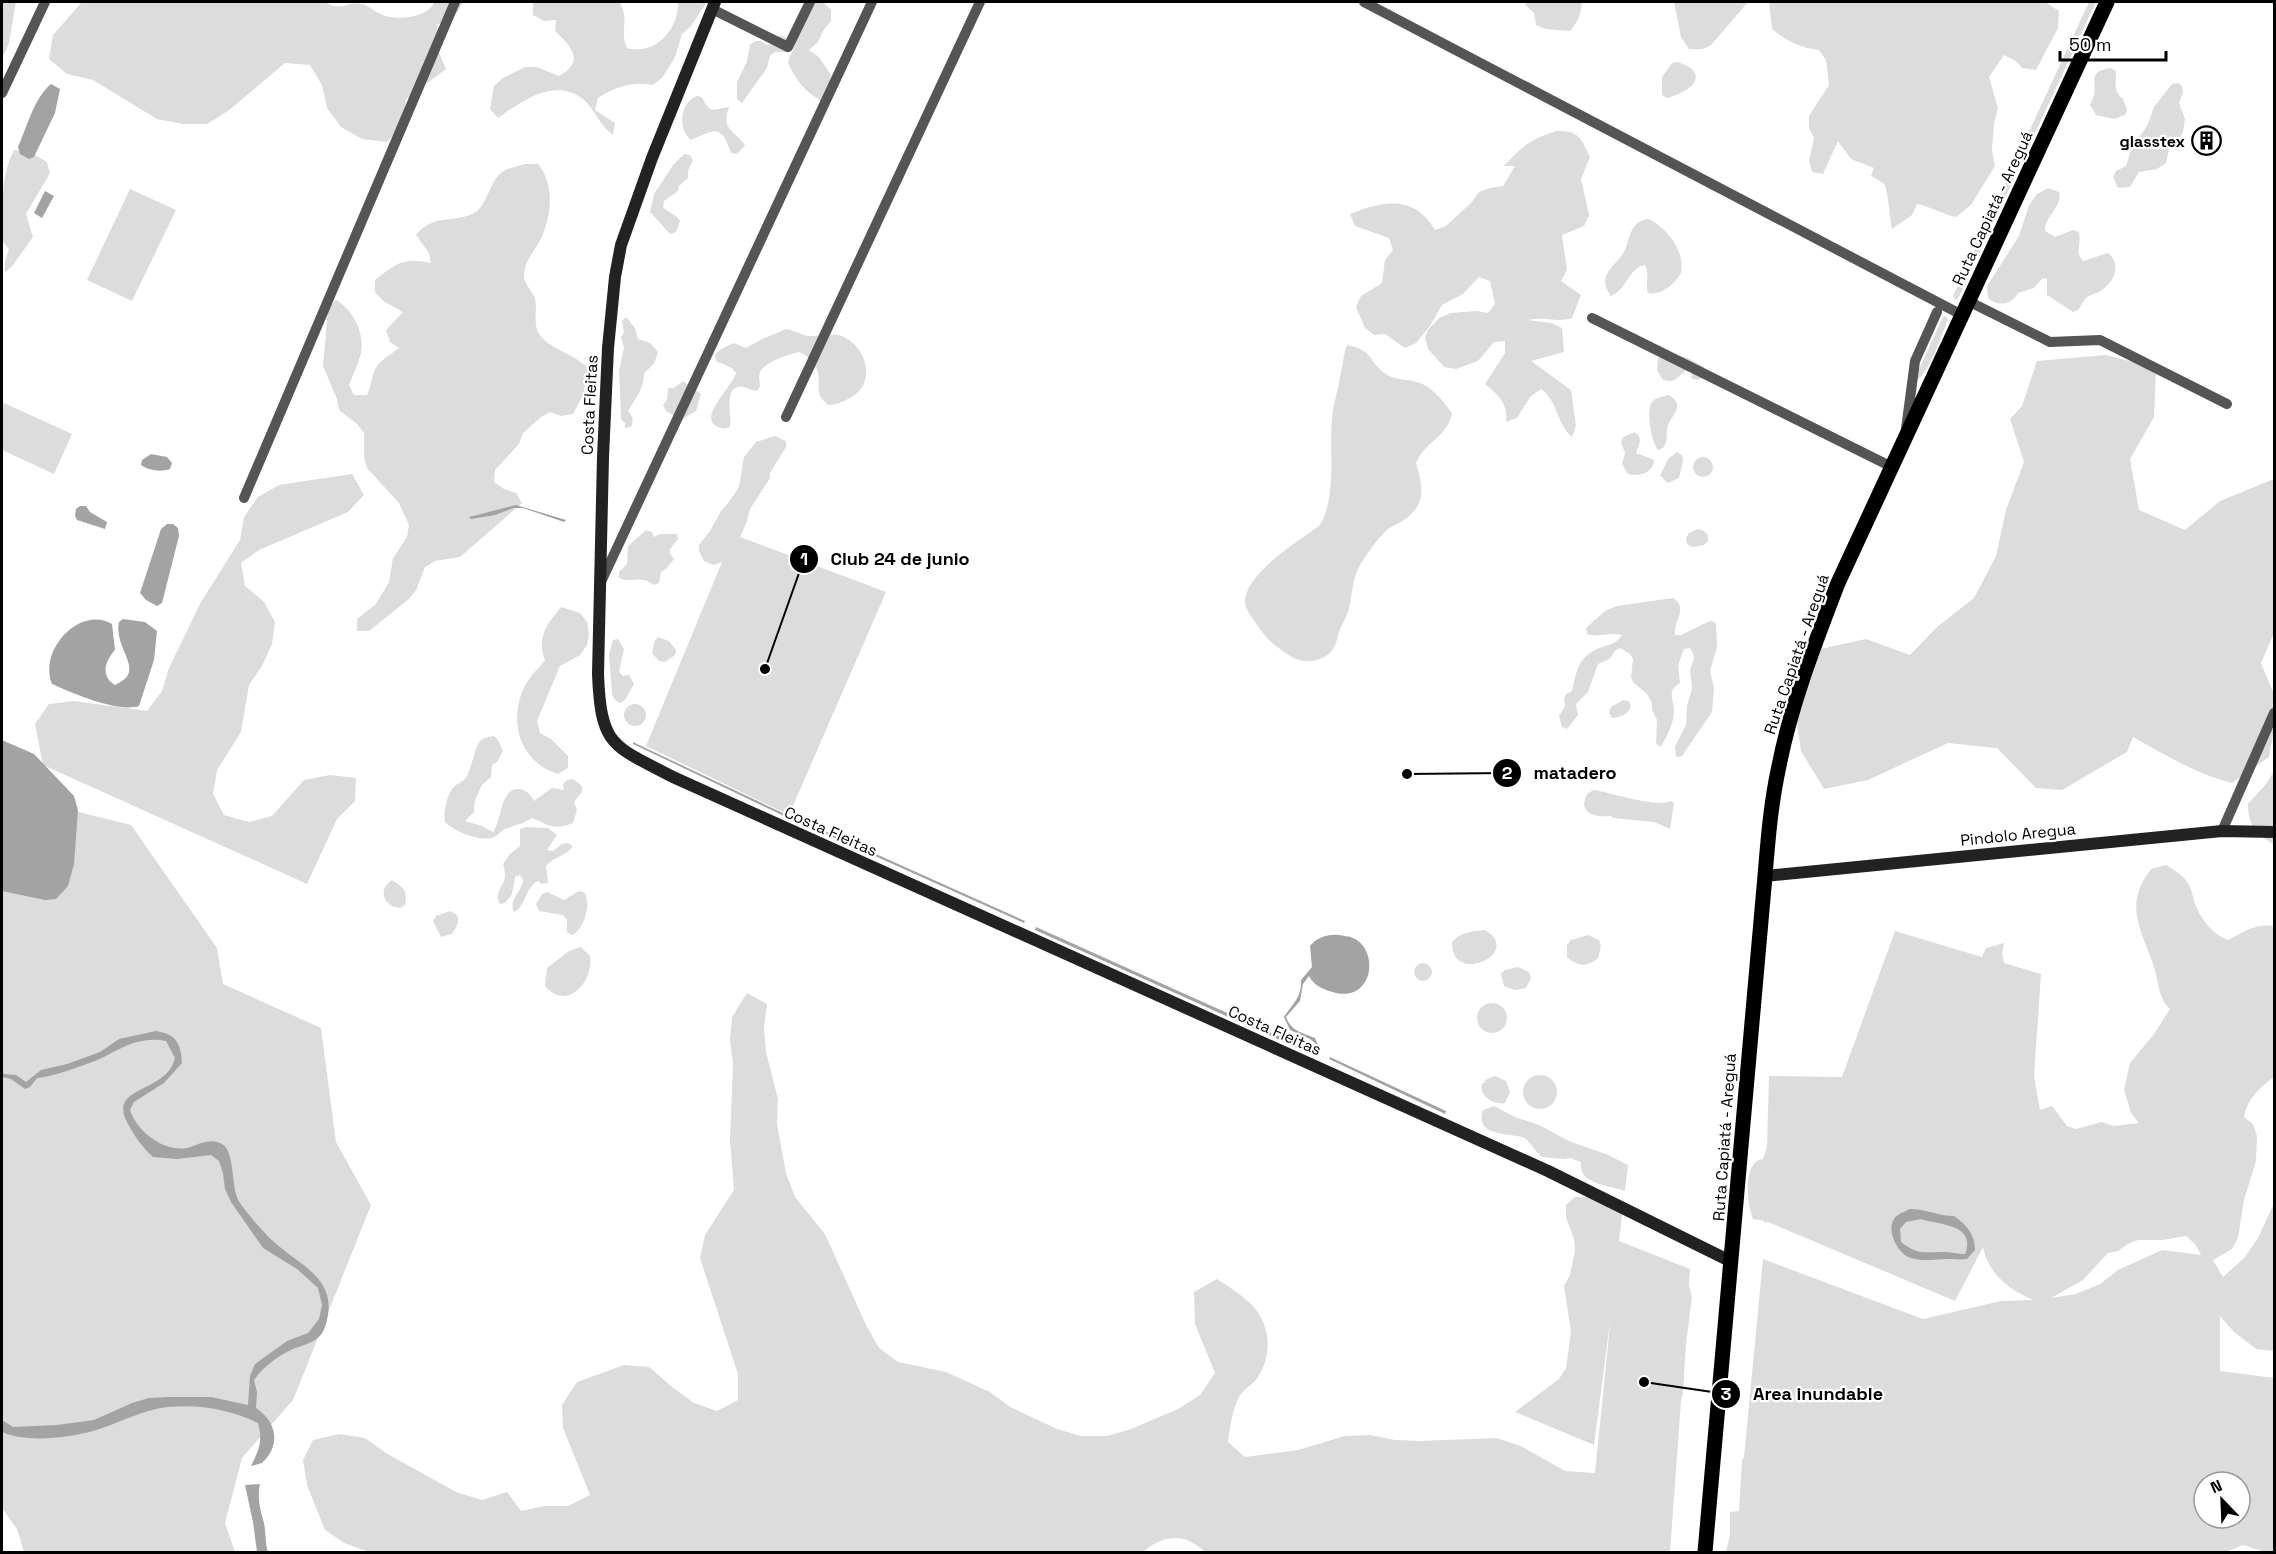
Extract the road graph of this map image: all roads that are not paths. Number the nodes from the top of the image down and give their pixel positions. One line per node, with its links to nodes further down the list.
1 (45, 2): 9 (street)
2 (455, 2): 17 (street)
3 (810, 2): 8 (street)
4 (872, 2): 18 (street)
5 (980, 2): 14 (street)
6 (1364, 2): 10 (street)
7 (2107, 2): 10 (main road, Ruta Capiatá - Areguá)
8 (714, 5): 18 (main road, Costa Fleitas)
9 (2, 93)
10 (1965, 308): 13 (street); 15 (main road, Ruta Capiatá - Areguá)
11 (1937, 312): 15 (street)
12 (1592, 318): 16 (street)
13 (2227, 404)
14 (786, 417)
15 (1905, 438): 16 (main road, Ruta Capiatá - Areguá)
16 (1892, 467): 22 (main road, Ruta Capiatá - Areguá)
17 (244, 498)
18 (601, 582): 23 (main road, Costa Fleitas)
19 (2274, 713): 20 (street)
20 (2222, 831): 21 (main road, Pindolo Aregua); 22 (main road, Pindolo Aregua)
21 (2274, 832)
22 (1765, 876): 23 (main road, Ruta Capiatá - Areguá)
23 (1732, 1262): 24 (main road, Ruta Capiatá - Areguá)
24 (1705, 1552)

